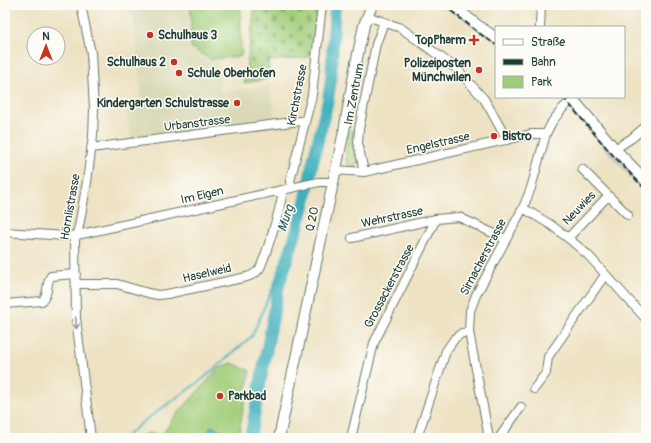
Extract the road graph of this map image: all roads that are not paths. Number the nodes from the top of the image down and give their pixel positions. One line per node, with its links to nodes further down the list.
1 (81, 5): 15 (street, Hörnlistrasse)
2 (322, 5): 11 (street, Kirchstrasse)
3 (372, 5): 6 (main road, Q 20)
4 (453, 5): 9 (main road)
5 (542, 5): 8 (street)
6 (367, 16): 7 (street); 18 (main road, Q 20)
7 (384, 22): 14 (street); 19 (street, Im Zentrum)
8 (540, 26)
9 (495, 37)
10 (572, 98): 13 (street, Sirnacherstrasse); 16 (main road)
11 (305, 122): 15 (street, Urbanstrasse); 22 (street, Kirchstrasse)
12 (646, 126): 16 (street)
13 (546, 134): 14 (street, Engelstrasse); 25 (street, Sirnacherstrasse)
14 (506, 140): 19 (street, Engelstrasse)
15 (92, 148): 29 (street, Hörnlistrasse)
16 (615, 149): 20 (main road)
17 (582, 169): 24 (street, Neuwies)
18 (336, 170): 19 (street, Engelstrasse); 21 (main road, Q 20)
19 (364, 172)
20 (646, 181)
21 (333, 182): 22 (street, Im Eigen); 42 (main road, Q 20)
22 (291, 188): 23 (street, Im Eigen)
23 (282, 190): 29 (street, Im Eigen); 35 (street, Haselweid)
24 (608, 196): 26 (street, Neuwies); 31 (street, Neuwies)
25 (523, 208): 31 (street); 32 (street, Sirnacherstrasse)
26 (628, 215)
27 (436, 219): 30 (street, Wehrstrasse); 32 (street); 43 (street, Grossackerstrasse)
28 (5, 232): 29 (street, Im Eigen)
29 (77, 235): 33 (street, Hörnlistrasse)
30 (352, 238)
31 (568, 238): 34 (street)
32 (505, 239): 38 (street, Sirnacherstrasse)
33 (76, 274): 35 (street, Hörnlistrasse); 36 (street)
34 (605, 275): 37 (street); 39 (street)
35 (76, 284): 41 (street, Hörnlistrasse, one-way to 41)
36 (5, 304)
37 (646, 319)
38 (469, 332): 44 (street); 45 (street, Sirnacherstrasse)
39 (534, 389)
40 (521, 407): 46 (street)
41 (91, 438)
42 (279, 438)
43 (351, 438)
44 (417, 438)
45 (490, 438)
46 (499, 438)

